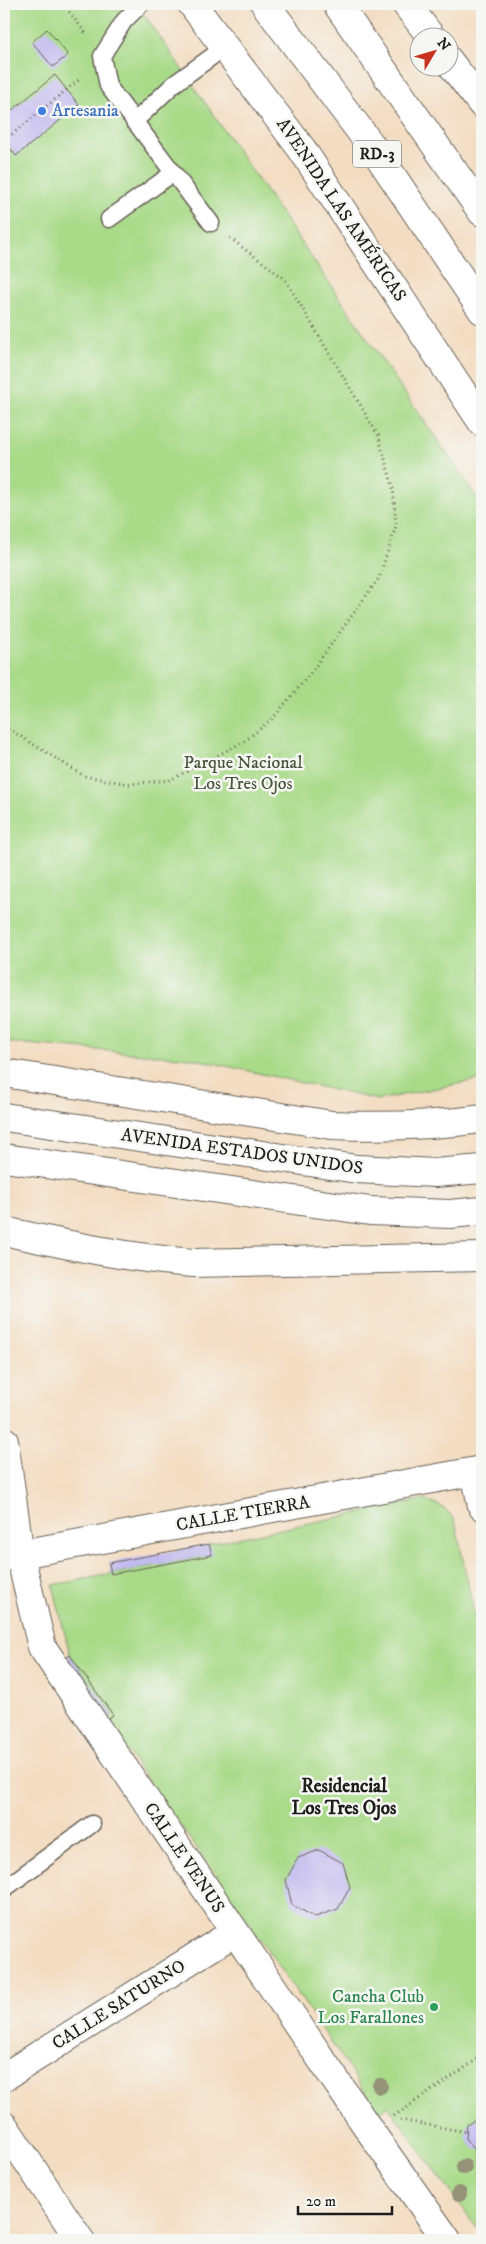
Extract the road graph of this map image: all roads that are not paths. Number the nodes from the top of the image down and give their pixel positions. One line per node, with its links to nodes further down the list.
1 (141, 4): 10 (lane)
2 (192, 4): 7 (main road, AVENIDA LAS AMÉRICAS)
3 (265, 4): 15 (main road, RD-3)
4 (337, 4): 12 (main road)
5 (406, 4): 6 (main road)
6 (424, 28)
7 (225, 47): 10 (lane); 16 (main road, AVENIDA LAS AMÉRICAS)
8 (458, 73): 9 (main road)
9 (482, 104)
10 (134, 122): 11 (lane)
11 (173, 173): 13 (lane); 14 (lane)
12 (482, 212)
13 (109, 219)
14 (211, 224)
15 (482, 310)
16 (482, 422)
17 (4, 1073): 19 (main road)
18 (4, 1117): 21 (main road, AVENIDA ESTADOS UNIDOS)
19 (482, 1119)
20 (4, 1158): 22 (main road)
21 (482, 1169)
22 (482, 1211)
23 (4, 1231): 24 (main road)
24 (482, 1257)
25 (4, 1440): 28 (main road, CALLE VENUS)
26 (479, 1471): 27 (main road); 28 (main road, CALLE TIERRA)
27 (482, 1506)
28 (12, 1556): 31 (main road, CALLE VENUS)
29 (92, 1824): 30 (lane)
30 (4, 1889)
31 (235, 1932): 32 (main road, CALLE SATURNO); 35 (main road, CALLE VENUS)
32 (4, 2077)
33 (4, 2126): 34 (main road)
34 (80, 2240)
35 (447, 2240)

